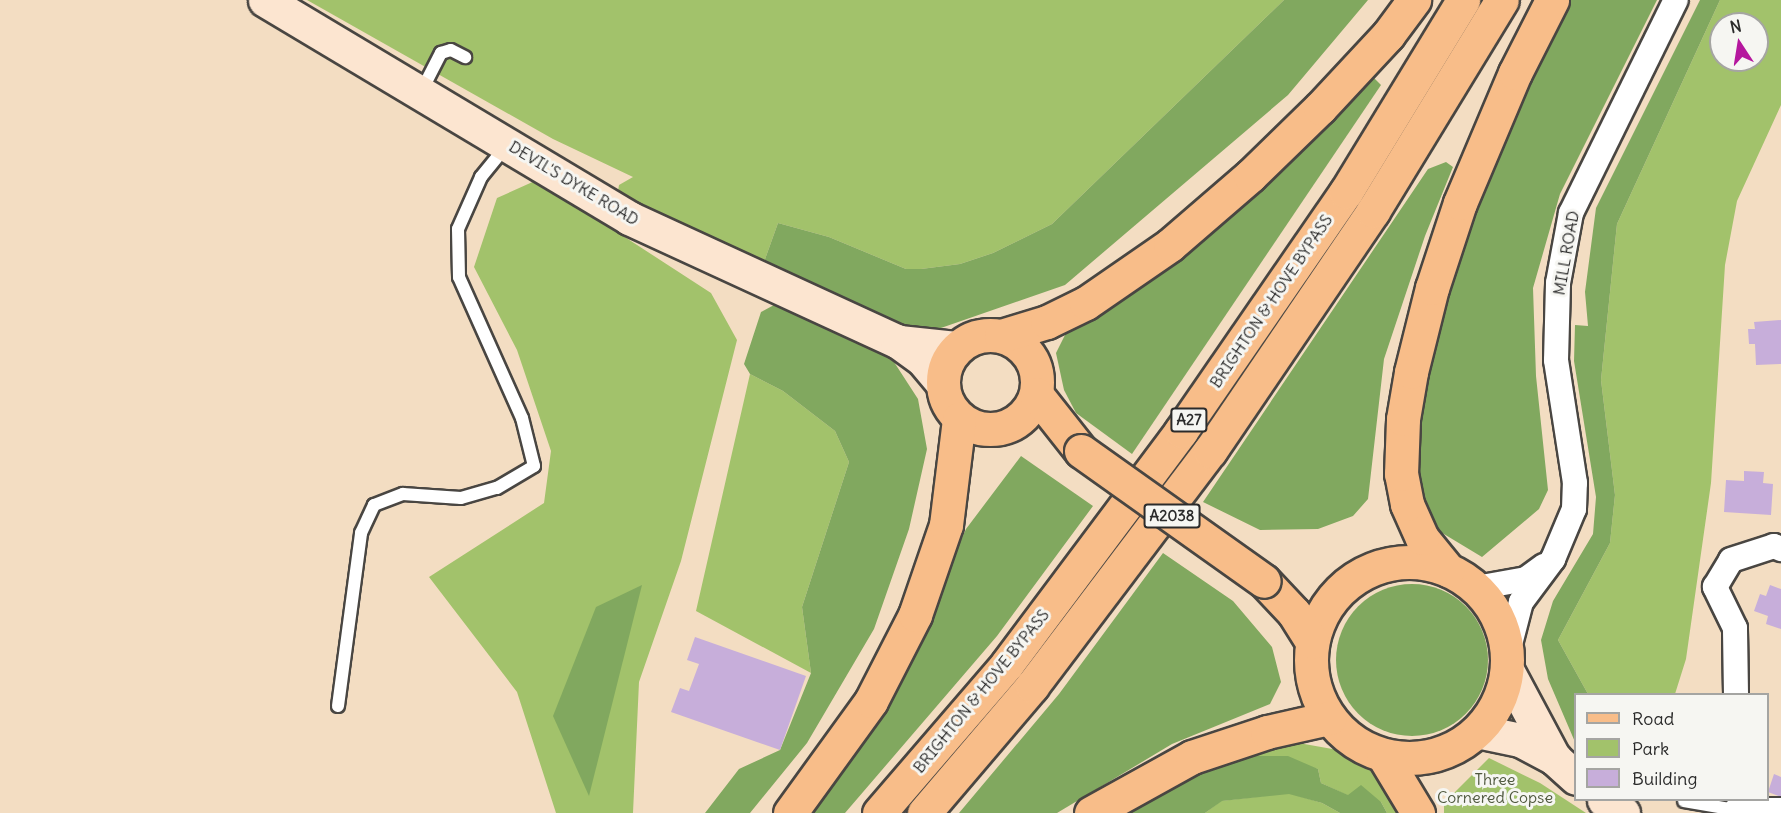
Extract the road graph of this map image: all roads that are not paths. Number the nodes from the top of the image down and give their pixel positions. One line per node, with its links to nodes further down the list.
1 (265, 0): 8 (street, DEVIL'S DYKE ROAD)
2 (1414, 0): 10 (main road)
3 (1463, 0): 38 (main road, BRIGHTON & HOVE BYPASS / A27)
4 (1502, 0): 39 (main road, BRIGHTON & HOVE BYPASS / A27)
5 (1552, 0): 20 (main road)
6 (1676, 0): 19 (street, MILL ROAD)
7 (465, 57): 8 (lane)
8 (420, 93): 9 (street, DEVIL'S DYKE ROAD)
9 (508, 144): 11 (street, DEVIL'S DYKE ROAD); 27 (lane)
10 (1001, 336): 12 (main road); 14 (main road)
11 (897, 341): 12 (street, DEVIL'S DYKE ROAD); 13 (street, DEVIL'S DYKE ROAD)
12 (956, 348): 13 (main road)
13 (942, 383): 15 (main road)
14 (1036, 394): 16 (main road); 17 (main road, A2038)
15 (959, 419): 16 (main road); 37 (main road)
16 (1015, 422): 17 (main road, A2038)
17 (1081, 452): 21 (main road, A2038, bridge)
18 (1781, 549): 26 (street)
19 (1553, 559): 22 (street); 25 (street, MILL ROAD)
20 (1448, 570): 22 (main road); 23 (main road)
21 (1264, 581): 23 (main road, A2038); 24 (main road, A2038)
22 (1476, 588): 25 (main road)
23 (1340, 590): 24 (main road)
24 (1312, 642): 28 (main road)
25 (1507, 663): 29 (main road); 32 (street)
26 (1736, 693)
27 (338, 706)
28 (1329, 718): 31 (main road); 40 (main road)
29 (1477, 731): 30 (main road); 32 (street)
30 (1440, 753): 31 (main road); 31 (main road)
31 (1383, 755)
32 (1565, 769)
33 (1605, 801): 41 (street)
34 (1684, 804): 35 (lane)
35 (1736, 807): 36 (street)
36 (1781, 810)
37 (790, 813)
38 (879, 813)
39 (924, 813)
40 (1091, 813)
41 (1623, 813)

